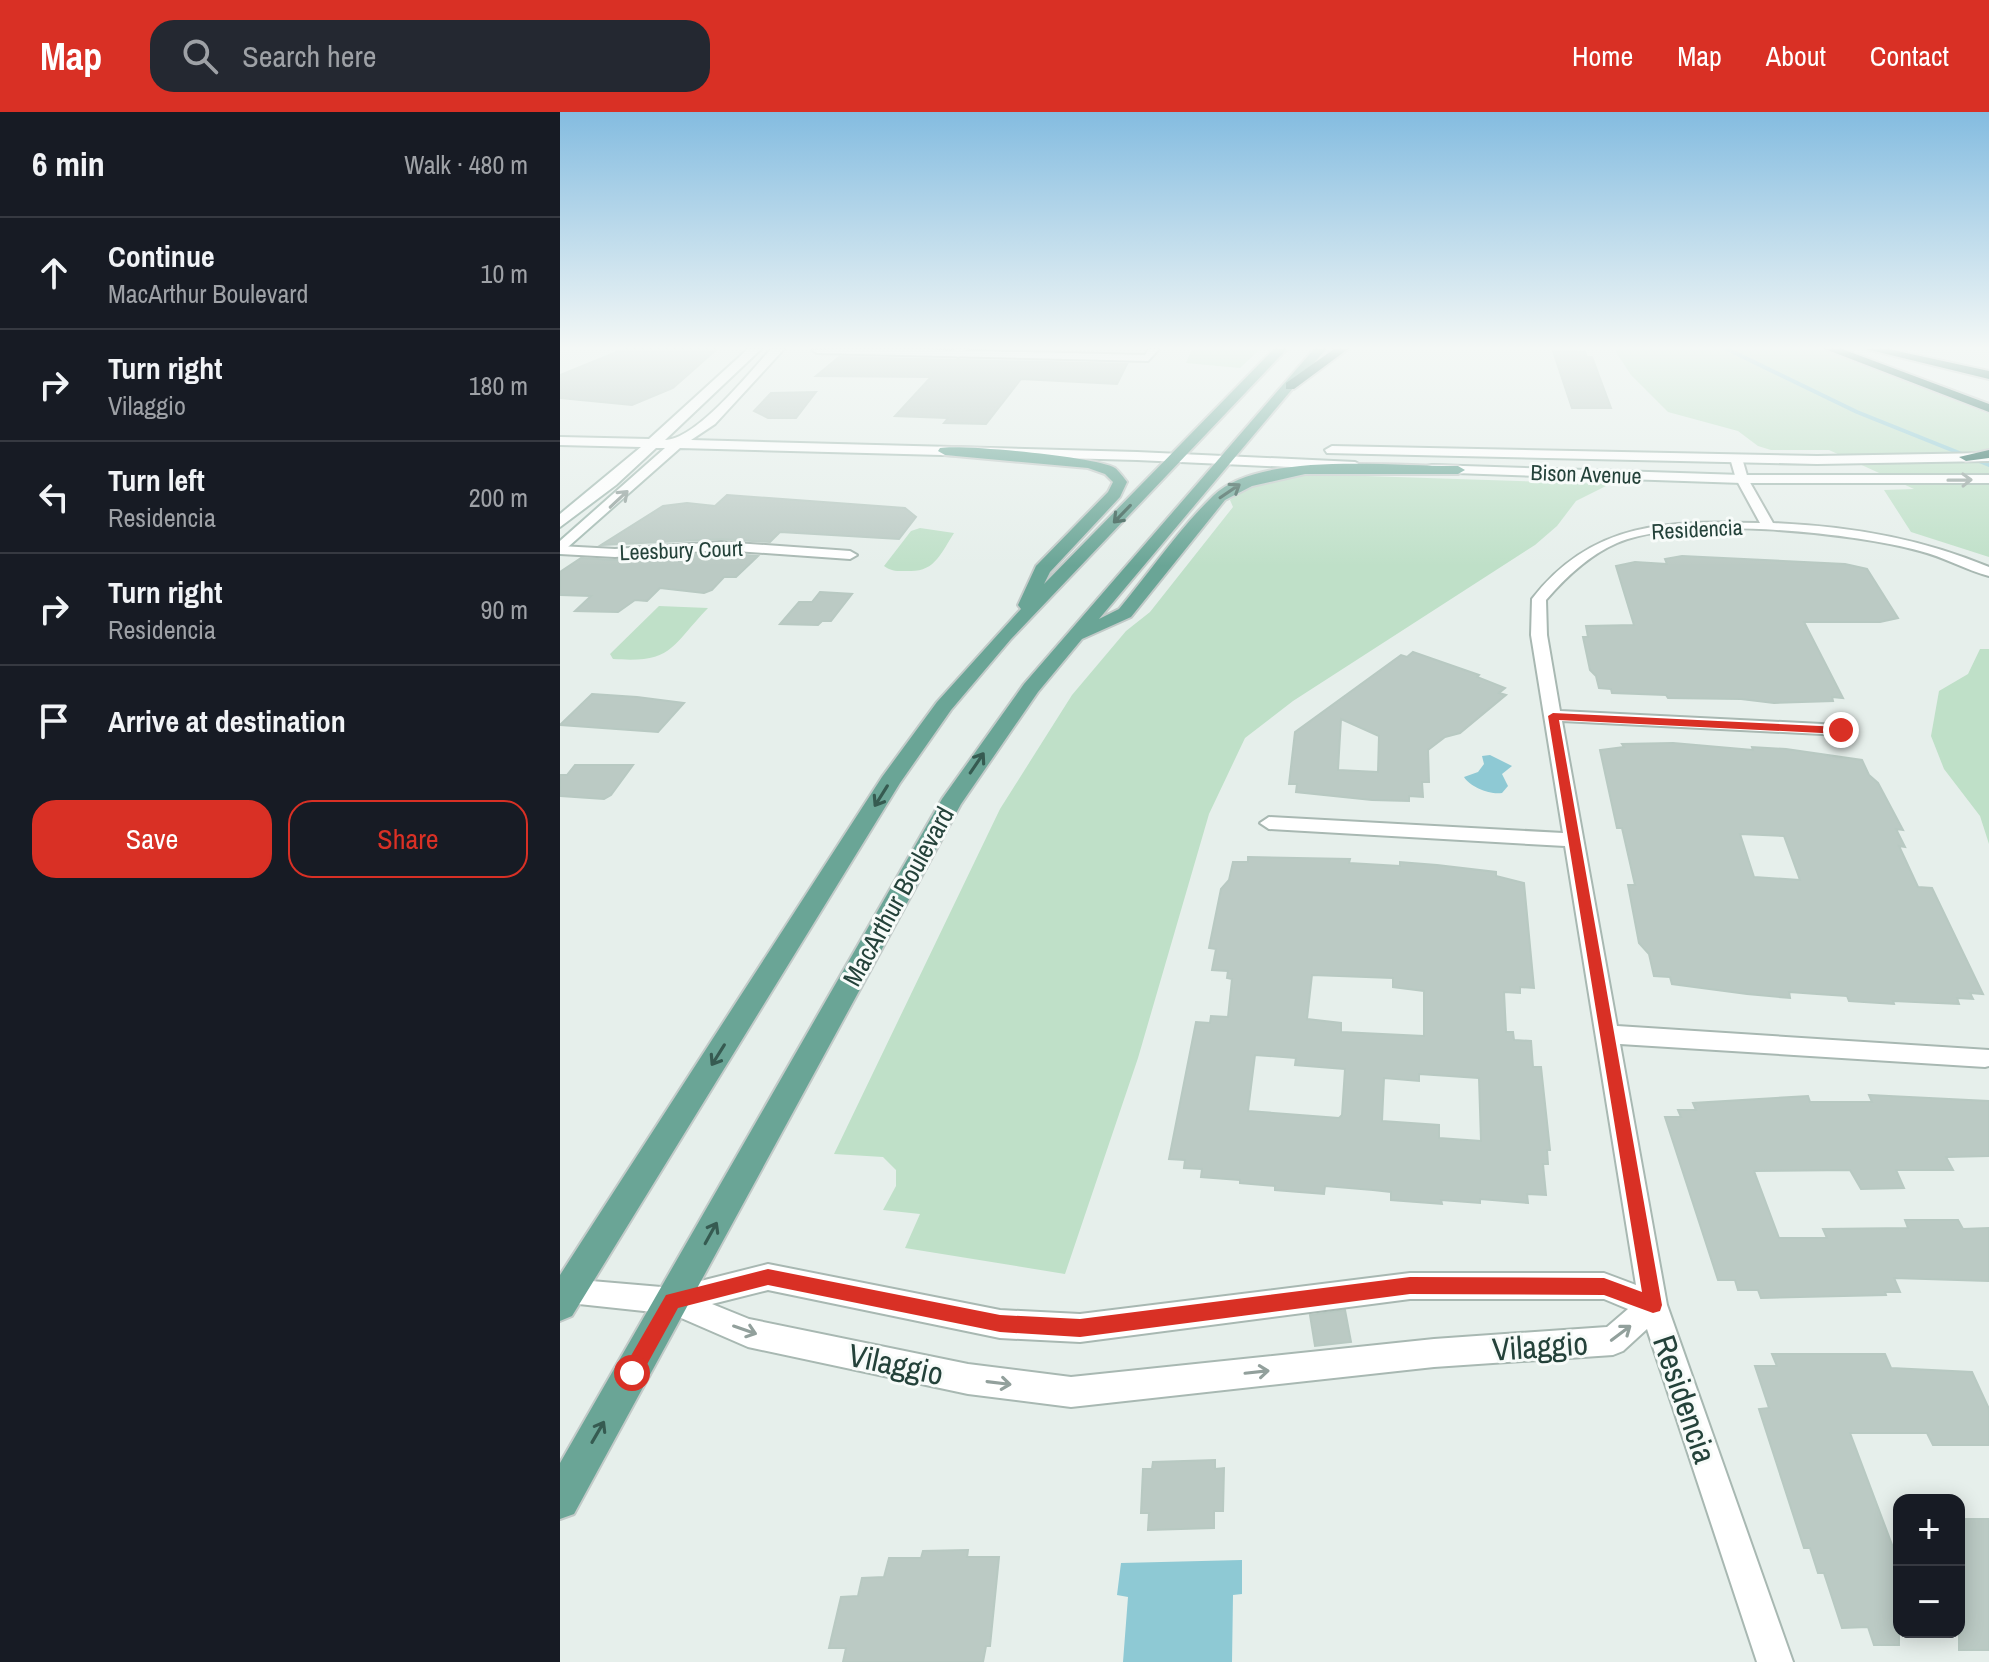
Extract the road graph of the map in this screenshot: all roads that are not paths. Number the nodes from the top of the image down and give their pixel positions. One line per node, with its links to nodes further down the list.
1 (677, 421): 6 (main road)
2 (708, 421): 7 (main road)
3 (1212, 421): 12 (main road)
4 (1259, 421): 13 (main road, MacArthur Boulevard)
5 (576, 426): 6 (main road, Bison Avenue)
6 (668, 430): 7 (main road, Bison Avenue); 9 (main road)
7 (699, 431): 10 (main road); 12 (main road, Bison Avenue)
8 (560, 441): 9 (main road, Bison Avenue)
9 (652, 444): 10 (main road, Bison Avenue); 21 (main road)
10 (676, 445): 11 (main road, Bison Avenue); 23 (main road, one-way to 10)
11 (945, 451): 12 (main road, Bison Avenue); 26 (main road)
12 (1183, 452): 13 (main road, Bison Avenue); 26 (main road, one-way to 26)
13 (1231, 454): 16 (main road, Bison Avenue); 17 (main road, Bison Avenue); 27 (main road, MacArthur Boulevard)
14 (1989, 455): 15 (main road, Bison Avenue)
15 (1966, 457): 16 (main road, Bison Avenue); 19 (main road)
16 (1736, 458): 18 (main road); 19 (street)
17 (1458, 470): 18 (main road, Bison Avenue); 27 (main road, one-way to 17)
18 (1513, 472): 19 (main road, Bison Avenue)
19 (1742, 479): 20 (main road, Bison Avenue, one-way to 20); 22 (street)
20 (1989, 479)
21 (560, 522)
22 (1769, 527): 25 (street, Residencia); 28 (street, Residencia)
23 (560, 549): 24 (street, Leesbury Court)
24 (850, 555)
25 (1989, 572)
26 (1023, 616): 34 (main road, one-way to 34)
27 (1074, 639): 35 (main road, MacArthur Boulevard, one-way to 27)
28 (1553, 716): 29 (street); 31 (street, Residencia)
29 (1841, 730)
30 (1269, 823): 31 (street)
31 (1574, 840): 32 (street, Residencia)
32 (1608, 1034): 33 (street); 36 (street, Residencia)
33 (1985, 1058)
34 (564, 1298): 35 (street, Vilaggio)
35 (673, 1301): 36 (street, Vilaggio); 36 (street, Vilaggio, one-way to 36); 37 (main road, MacArthur Boulevard, one-way to 35)
36 (1653, 1305): 38 (street, Residencia)
37 (560, 1500)
38 (1775, 1662)

